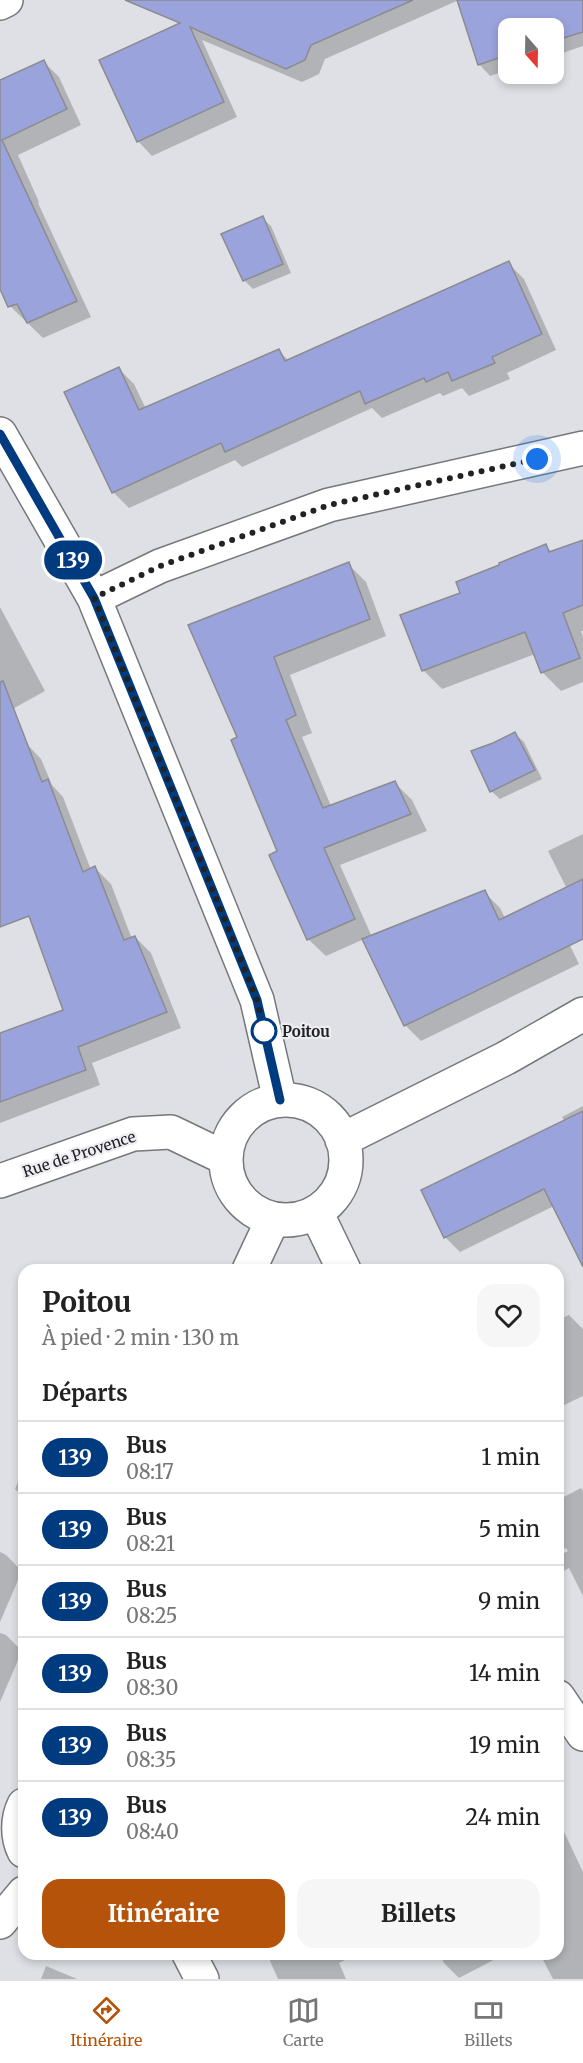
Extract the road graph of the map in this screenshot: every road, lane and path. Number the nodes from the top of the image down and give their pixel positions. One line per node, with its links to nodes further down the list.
1 (6, 0): 2 (street)
2 (0, 3)
3 (0, 434): 5 (street)
4 (583, 448): 5 (street)
5 (94, 598): 7 (street)
6 (583, 1014): 8 (street)
7 (280, 1100): 8 (street); 9 (street)
8 (342, 1140): 11 (street)
9 (225, 1158): 10 (street, Rue de Provence); 12 (street)
10 (0, 1181)
11 (316, 1212): 12 (street); 14 (street)
12 (273, 1219): 13 (street)
13 (252, 1264)
14 (341, 1264)
15 (564, 1706): 16 (street)
16 (583, 1734)
17 (18, 1900): 18 (street)
18 (0, 1923)
19 (192, 1960): 20 (street)
20 (202, 1979)

